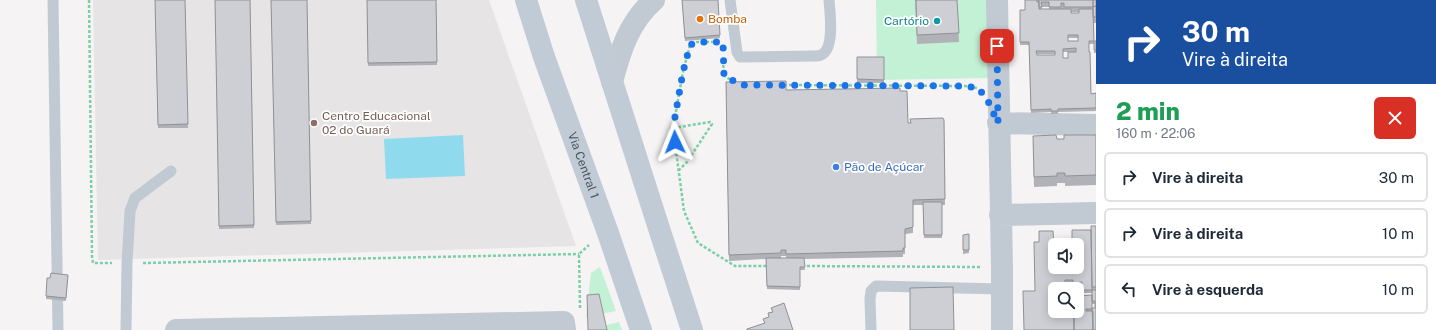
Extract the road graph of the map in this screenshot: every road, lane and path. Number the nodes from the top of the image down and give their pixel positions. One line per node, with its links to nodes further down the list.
1 (53, 0): 30 (lane)
2 (89, 0): 24 (path)
3 (526, 0): 33 (main road, Via Central 1)
4 (586, 0): 11 (main road)
5 (654, 0): 11 (street)
6 (730, 0): 7 (lane)
7 (829, 0)
8 (997, 0): 15 (street)
9 (723, 42): 17 (path)
10 (723, 55): 12 (path)
11 (612, 82): 34 (main road)
12 (742, 85)
13 (782, 85): 14 (path)
14 (978, 88)
15 (998, 123): 16 (street); 21 (street)
16 (1096, 125)
17 (673, 128): 19 (path); 19 (path)
18 (171, 171): 24 (lane)
19 (679, 171): 25 (path)
20 (1096, 213): 21 (street)
21 (1000, 215): 27 (street)
22 (593, 241): 23 (path)
23 (579, 254): 24 (path); 29 (path)
24 (127, 263): 31 (lane)
25 (774, 266)
26 (798, 266): 27 (path)
27 (1002, 267): 28 (street)
28 (1002, 289): 35 (lane); 36 (street)
29 (570, 322): 32 (street)
30 (58, 330)
31 (126, 330)
32 (176, 330)
33 (641, 330)
34 (692, 330)
35 (871, 330)
36 (1002, 330)

